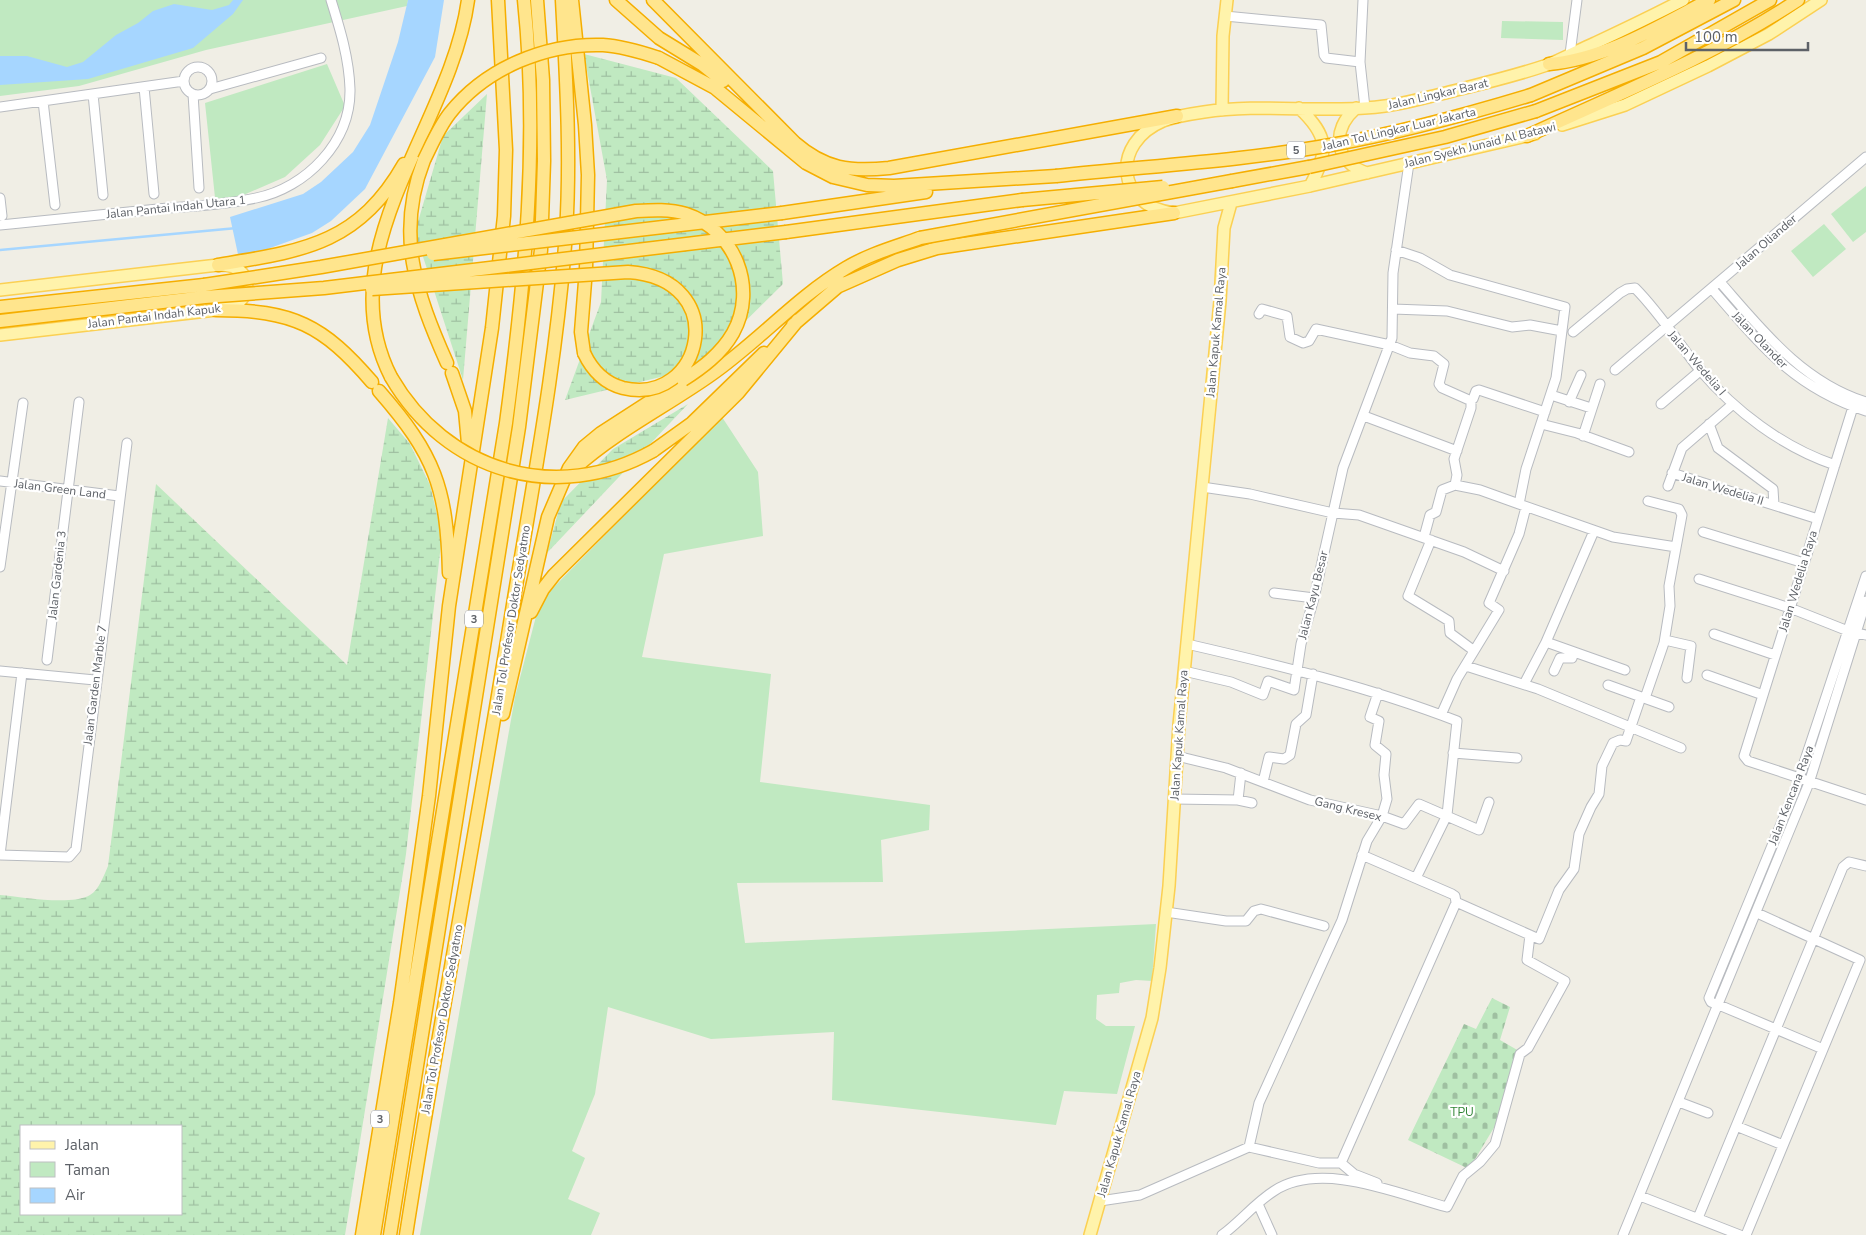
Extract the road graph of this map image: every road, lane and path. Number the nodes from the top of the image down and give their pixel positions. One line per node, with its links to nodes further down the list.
1 (331, 0): 53 (street, Jalan Pantai Indah Utara 1)
2 (468, 0): 27 (highway)
3 (498, 0): 101 (highway, 3)
4 (524, 0): 199 (highway, 3)
5 (537, 0): 200 (highway, Jalan Tol Profesor Doktor Sedyatmo / 3)
6 (562, 0): 173 (highway, Jalan Tol Profesor Doktor Sedyatmo)
7 (572, 0): 61 (highway, bridge)
8 (616, 0): 38 (highway)
9 (653, 0): 35 (highway)
10 (1227, 0): 19 (main road)
11 (1364, 0): 22 (street)
12 (1578, 0): 20 (street)
13 (1684, 0): 20 (main road, Jalan Lingkar Barat)
14 (1709, 0): 23 (highway)
15 (1734, 0): 41 (highway, Jalan Tol Lingkar Luar Jakarta / 5, bridge)
16 (1770, 0): 42 (highway, Jalan Tol Lingkar Luar Jakarta / 5, bridge)
17 (1798, 0): 36 (highway)
18 (1821, 0): 36 (main road, Jalan Syekh Junaid Al Batawi)
19 (1225, 16): 22 (street); 34 (main road)
20 (1570, 54): 23 (main road, Jalan Lingkar Barat)
21 (321, 58): 26 (street)
22 (1360, 62): 33 (street)
23 (1548, 64): 33 (main road, Jalan Lingkar Barat)
24 (184, 81): 25 (street); 26 (street); 29 (street)
25 (144, 88): 28 (street); 45 (street)
26 (210, 88): 29 (street)
27 (442, 91): 57 (highway); 70 (highway, bridge)
28 (93, 94): 30 (street); 46 (street)
29 (193, 94): 44 (street)
30 (43, 101): 31 (street); 49 (street)
31 (0, 107)
32 (1299, 108): 33 (main road, Jalan Lingkar Barat); 34 (main road, Jalan Lingkar Barat); 43 (main road)
33 (1361, 108): 40 (main road)
34 (1222, 110): 35 (main road, Jalan Lingkar Barat)
35 (1177, 116): 51 (main road, Jalan Lingkar Barat)
36 (1527, 136): 39 (main road, Jalan Syekh Junaid Al Batawi)
37 (1866, 157): 59 (street, Jalan Oliander)
38 (806, 163): 41 (highway); 101 (highway, bridge)
39 (1409, 163): 40 (main road, Jalan Syekh Junaid Al Batawi); 56 (street, Jalan Kayu Besar)
40 (1367, 172): 43 (main road, Jalan Syekh Junaid Al Batawi)
41 (1018, 179): 58 (highway, bridge)
42 (1232, 181): 55 (highway, bridge); 61 (highway, bridge)
43 (1310, 186): 48 (main road, Jalan Syekh Junaid Al Batawi)
44 (199, 188)
45 (154, 194)
46 (103, 195)
47 (0, 198): 52 (street)
48 (1231, 203): 50 (main road, Jalan Syekh Junaid Al Batawi); 54 (main road, Jalan Kapuk Kamal Raya)
49 (54, 205)
50 (1213, 207): 51 (main road, Jalan Syekh Junaid Al Batawi); 54 (main road)
51 (1174, 213): 60 (highway)
52 (2, 216)
53 (0, 226)
54 (1224, 228): 107 (main road, Jalan Kapuk Kamal Raya)
55 (908, 242): 60 (highway); 103 (highway)
56 (1396, 250): 66 (street, Jalan Kayu Besar); 73 (street)
57 (218, 265): 63 (main road, Jalan Pantai Indah Kapuk); 67 (main road, Jalan Pantai Indah Kapuk)
58 (321, 267): 64 (highway, bridge); 103 (highway, bridge)
59 (1720, 282): 62 (street, Jalan Oliander); 84 (street, Jalan Olander)
60 (836, 287): 70 (highway)
61 (324, 288): 64 (highway, bridge)
62 (1712, 289): 71 (street, Jalan Oliander); 88 (street, Jalan Olander)
63 (0, 290)
64 (205, 291): 65 (highway); 69 (highway)
65 (0, 308)
66 (1393, 309): 73 (street); 75 (street, Jalan Kayu Besar)
67 (216, 310): 74 (main road, Jalan Pantai Indah Kapuk); 127 (highway)
68 (1259, 314): 75 (street)
69 (0, 320)
70 (798, 320): 129 (highway)
71 (1666, 327): 72 (street, Jalan Wedelia I); 76 (street, Jalan Oliander); 77 (street, Jalan Wedelia I)
72 (1573, 332)
73 (1562, 334): 80 (street)
74 (0, 335)
75 (1390, 344): 81 (street); 92 (street, Jalan Kayu Besar)
76 (1615, 370)
77 (1701, 370): 86 (street); 87 (street, Jalan Wedelia I)
78 (1581, 375): 83 (street)
79 (1600, 384): 89 (street)
80 (1551, 395): 83 (street); 91 (street)
81 (1471, 400): 91 (street); 97 (street)
82 (78, 402): 108 (street, Jalan Gardenia 3)
83 (1569, 402): 89 (street)
84 (1866, 402)
85 (23, 403): 104 (street)
86 (1661, 404)
87 (1733, 404): 94 (street, Jalan Wedelia II); 99 (street, Jalan Wedelia I)
88 (1852, 407): 90 (street, Jalan Olander); 99 (street, Jalan Wedelia Raya)
89 (1591, 408): 95 (street)
90 (1866, 411)
91 (1545, 412): 93 (street)
92 (1364, 416): 97 (street); 113 (street, Jalan Kayu Besar)
93 (1542, 424): 95 (street); 111 (street)
94 (1709, 424): 100 (street, Jalan Wedelia II); 112 (street, Jalan Wedelia II)
95 (1583, 436): 98 (street)
96 (127, 443): 109 (street, Jalan Garden Marble 7)
97 (1457, 451): 105 (street)
98 (1629, 452)
99 (1834, 465): 114 (street, Jalan Wedelia Raya)
100 (1672, 473): 106 (street, Jalan Wedelia II); 112 (street, Jalan Wedelia II)
101 (471, 474): 127 (highway, 3)
102 (0, 481): 104 (street, Jalan Green Land)
103 (563, 481): 129 (highway)
104 (12, 483): 108 (street, Jalan Green Land); 120 (street)
105 (1455, 486): 111 (street); 117 (street)
106 (1668, 486)
107 (1202, 487): 113 (street); 134 (main road, Jalan Kapuk Kamal Raya)
108 (67, 490): 109 (street, Jalan Green Land); 138 (street, Jalan Gardenia 3)
109 (119, 496): 149 (street, Jalan Garden Marble 7)
110 (1648, 501): 118 (street)
111 (1522, 505): 115 (street); 121 (street)
112 (1774, 505): 114 (street, Jalan Wedelia II)
113 (1333, 513): 117 (street); 125 (street, Jalan Kayu Besar)
114 (1818, 518): 119 (street, Jalan Wedelia Raya)
115 (1594, 531): 118 (street); 133 (street)
116 (1703, 532): 119 (street)
117 (1427, 539): 121 (street); 135 (street)
118 (1676, 547): 132 (street)
119 (1804, 563): 128 (street, Jalan Wedelia Raya)
120 (0, 567)
121 (1504, 571): 135 (street)
122 (1866, 576): 130 (street, Jalan Kencana Raya)
123 (1699, 579): 128 (street)
124 (1274, 593): 125 (street)
125 (1314, 598): 140 (street, Jalan Kayu Besar)
126 (1866, 601): 130 (street, Jalan Kencana Raya)
127 (449, 606): 198 (highway, 3)
128 (1790, 608): 130 (street); 137 (street, Jalan Wedelia Raya)
129 (523, 627): 173 (highway)
130 (1854, 631): 163 (street, Jalan Kencana Raya); 165 (street, Jalan Kencana Raya)
131 (1714, 634): 137 (street)
132 (1665, 640): 148 (street); 154 (street)
133 (1546, 642): 136 (street); 150 (street)
134 (1187, 644): 140 (street); 143 (main road, Jalan Kapuk Kamal Raya)
135 (1473, 650): 139 (street)
136 (1574, 652): 141 (street); 144 (street)
137 (1776, 655): 153 (street, Jalan Wedelia Raya)
138 (47, 660)
139 (1466, 666): 150 (street); 156 (street)
140 (1298, 670): 143 (street, Jalan Kayu Besar); 146 (street)
141 (1626, 670)
142 (0, 671): 145 (street)
143 (1184, 671): 160 (main road, Jalan Kapuk Kamal Raya)
144 (1554, 672)
145 (22, 673): 149 (street); 174 (street)
146 (1313, 674): 152 (street); 164 (street)
147 (1707, 675): 153 (street)
148 (1687, 678)
149 (95, 680): 174 (street, Jalan Garden Marble 7)
150 (1524, 684): 157 (street)
151 (1608, 685): 154 (street)
152 (1378, 693): 156 (street); 172 (street)
153 (1763, 695): 163 (street, Jalan Wedelia Raya)
154 (1643, 698): 155 (street); 157 (street)
155 (1669, 707)
156 (1441, 715): 159 (street)
157 (1630, 728): 158 (street); 182 (street)
158 (1680, 748)
159 (1453, 753): 161 (street); 171 (street)
160 (1177, 756): 162 (street, Gang Kresex); 166 (main road, Jalan Kapuk Kamal Raya)
161 (1517, 758)
162 (1241, 773): 164 (street, Gang Kresex); 167 (street)
163 (1799, 779): 165 (street); 184 (street, Jalan Kencana Raya)
164 (1263, 782): 172 (street, Gang Kresex)
165 (1809, 782): 168 (street); 180 (street, Jalan Kencana Raya)
166 (1174, 799): 167 (street); 179 (main road, Jalan Kapuk Kamal Raya)
167 (1238, 800): 170 (street)
168 (1866, 800)
169 (1489, 802): 171 (street, Gang Kresex)
170 (1252, 803)
171 (1447, 815): 172 (street, Gang Kresex); 177 (street)
172 (1382, 816): 175 (street)
173 (477, 826): 201 (highway, Jalan Tol Profesor Doktor Sedyatmo)
174 (0, 855)
175 (1362, 855): 177 (street); 191 (street)
176 (1866, 866): 183 (street)
177 (1416, 878): 182 (street)
178 (1455, 905): 192 (street)
179 (1166, 912): 181 (street); 195 (main road, Jalan Kapuk Kamal Raya)
180 (1757, 913): 183 (street); 184 (street, Jalan Kencana Raya)
181 (1324, 926)
182 (1530, 935): 196 (street)
183 (1814, 938): 185 (street); 186 (street)
184 (1719, 1006): 185 (street); 187 (street, Jalan Kencana Raya)
185 (1776, 1030): 186 (street); 189 (street)
186 (1823, 1049): 190 (street)
187 (1679, 1102): 188 (street); 194 (street, Jalan Kencana Raya)
188 (1708, 1113)
189 (1736, 1126): 190 (street); 197 (street)
190 (1783, 1145): 207 (street)
191 (1249, 1147): 192 (street); 195 (street)
192 (1341, 1163): 193 (street)
193 (1407, 1191)
194 (1640, 1196): 197 (street); 205 (street, Jalan Kencana Raya)
195 (1100, 1201): 202 (main road, Jalan Kapuk Kamal Raya)
196 (1258, 1204): 203 (street); 204 (street)
197 (1698, 1218): 206 (street)
198 (362, 1235)
199 (374, 1235)
200 (390, 1235)
201 (406, 1235)
202 (1090, 1235)
203 (1222, 1235)
204 (1272, 1235)
205 (1623, 1235)
206 (1740, 1235)
207 (1746, 1235)

